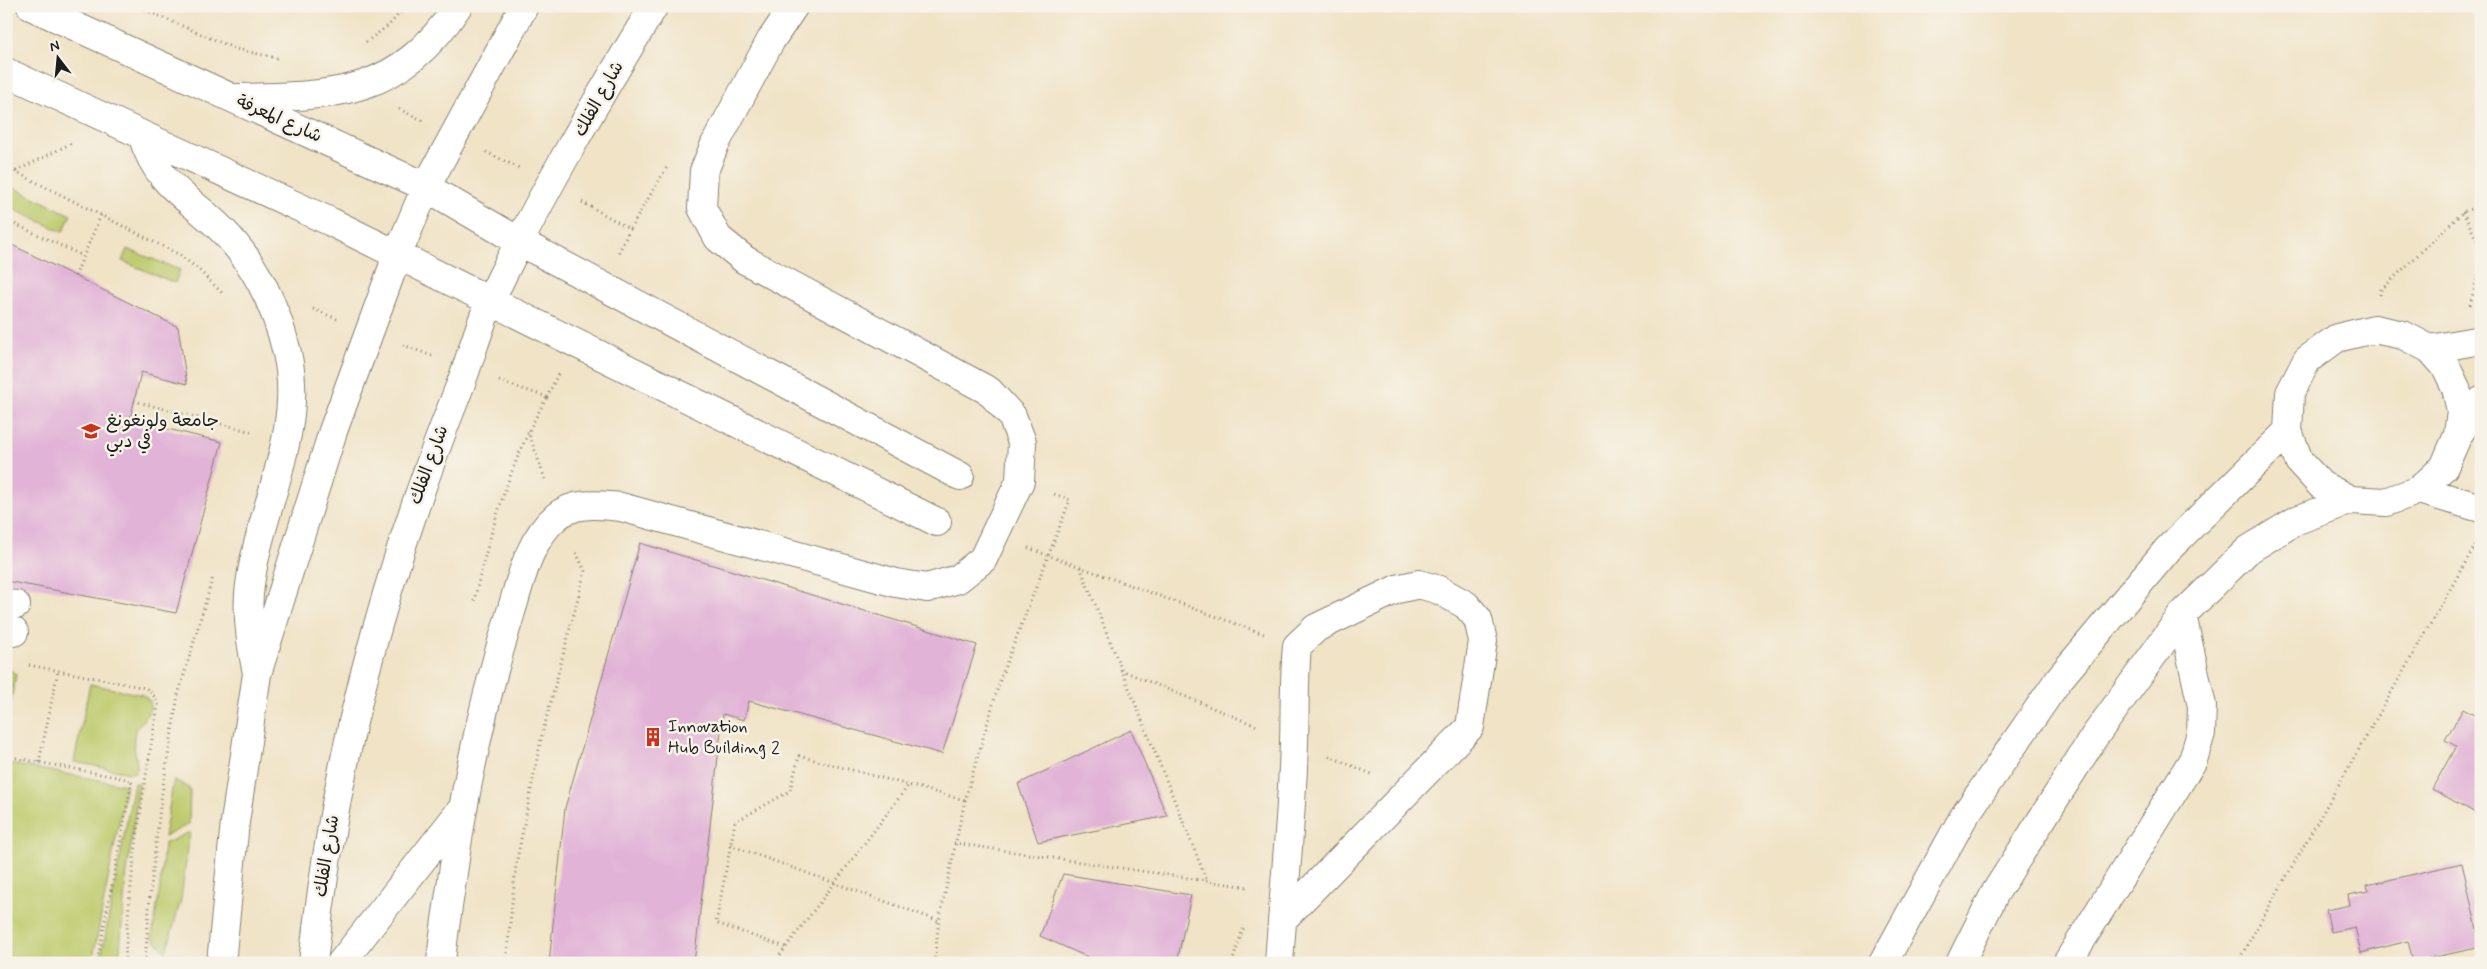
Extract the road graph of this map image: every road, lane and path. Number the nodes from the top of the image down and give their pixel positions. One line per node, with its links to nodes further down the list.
1 (31, 6): 13 (street, شارع المعرفة)
2 (136, 6): 11 (path)
3 (406, 6): 10 (path)
4 (458, 6): 13 (street)
5 (524, 6): 18 (street)
6 (654, 6): 23 (street, شارع الفلك)
7 (770, 6): 9 (street)
8 (794, 6): 9 (street)
9 (771, 40): 42 (street)
10 (363, 45)
11 (283, 58)
12 (6, 72): 14 (street)
13 (233, 98): 18 (street, شارع المعرفة)
14 (114, 122): 15 (street); 17 (path)
15 (142, 135): 26 (street); 57 (street)
16 (6, 167): 17 (path)
17 (15, 172): 21 (path)
18 (426, 188): 23 (street, شارع المعرفة); 26 (street)
19 (2481, 205): 20 (path)
20 (2463, 212): 24 (path); 30 (path)
21 (101, 215): 25 (path); 29 (path)
22 (6, 220): 25 (path)
23 (520, 242): 28 (street, شارع الفلك); 41 (street, شارع المعرفة)
24 (2481, 248)
25 (83, 256): 27 (path)
26 (398, 256): 28 (street); 57 (street)
27 (75, 276)
28 (490, 301): 47 (street); 76 (street, شارع الفلك)
29 (229, 302)
30 (2374, 330): 32 (street); 37 (street)
31 (2481, 340): 32 (street)
32 (2430, 349): 39 (street)
33 (134, 401): 38 (path)
34 (2481, 401): 39 (street)
35 (256, 426): 38 (path)
36 (528, 430): 46 (path)
37 (2288, 431): 44 (street); 82 (street)
38 (254, 432): 40 (path)
39 (2458, 435): 43 (street)
40 (252, 441)
41 (960, 476)
42 (1020, 481): 48 (street); 50 (path)
43 (2419, 490): 44 (street); 45 (street)
44 (2351, 500): 53 (street)
45 (2481, 508)
46 (557, 515): 48 (street); 62 (street); 78 (path)
47 (937, 522)
48 (994, 535): 50 (path)
49 (2481, 536): 85 (path)
50 (1049, 556): 51 (path); 61 (path)
51 (1080, 567): 54 (path); 65 (path)
52 (215, 571): 74 (path)
53 (2182, 616): 83 (street); 84 (street)
54 (1297, 646): 67 (street); 68 (street)
55 (23, 664): 56 (path)
56 (58, 671): 59 (path); 73 (path)
57 (257, 674): 75 (street)
58 (6, 756): 59 (path)
59 (39, 762): 72 (path)
60 (908, 786): 61 (path); 64 (path); 66 (path)
61 (964, 800): 63 (path)
62 (462, 809): 71 (street); 77 (street)
63 (954, 843): 65 (path); 69 (path)
64 (730, 846): 66 (path); 70 (path)
65 (1207, 880): 67 (path)
66 (834, 884): 69 (path); 70 (path)
67 (1284, 892): 68 (street)
68 (1282, 920): 81 (street)
69 (940, 921): 80 (path)
70 (785, 947): 79 (path)
71 (443, 960)
72 (97, 963)
73 (125, 963)
74 (145, 963)
75 (221, 963)
76 (313, 963)
77 (341, 963)
78 (506, 963)
79 (774, 963)
80 (934, 963)
81 (1279, 963)
82 (1883, 963)
83 (1960, 963)
84 (2067, 963)
85 (2237, 963)

